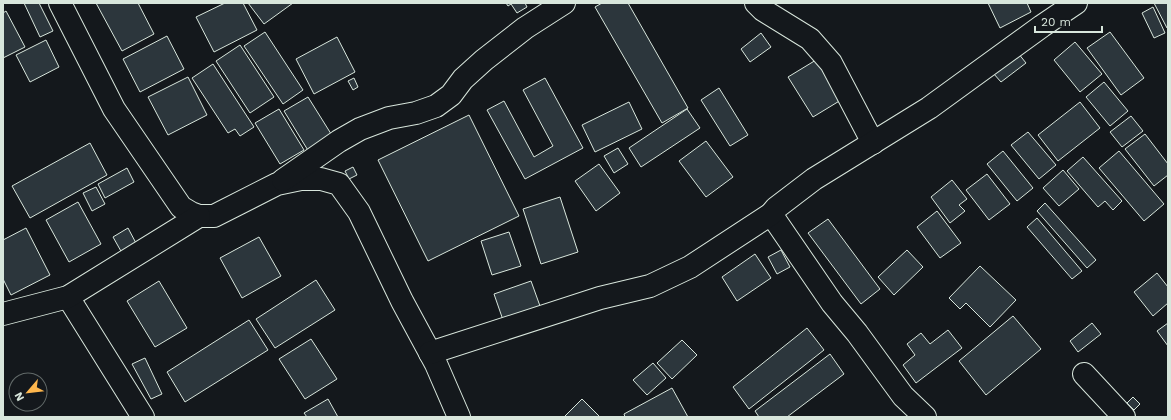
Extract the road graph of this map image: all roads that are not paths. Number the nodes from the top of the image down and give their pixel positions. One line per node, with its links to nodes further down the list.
1 (60, 3): 8 (street)
2 (564, 3): 6 (street)
3 (756, 3): 5 (street)
4 (1076, 3): 5 (street)
5 (873, 143): 7 (street)
6 (277, 184): 8 (street); 11 (street)
7 (771, 214): 11 (street); 15 (street)
8 (200, 216): 9 (street)
9 (68, 297): 10 (street); 13 (street)
10 (3, 314)
11 (430, 353): 14 (street)
12 (1084, 374): 16 (street)
13 (143, 417)
14 (459, 417)
15 (925, 417)
16 (1124, 417)

